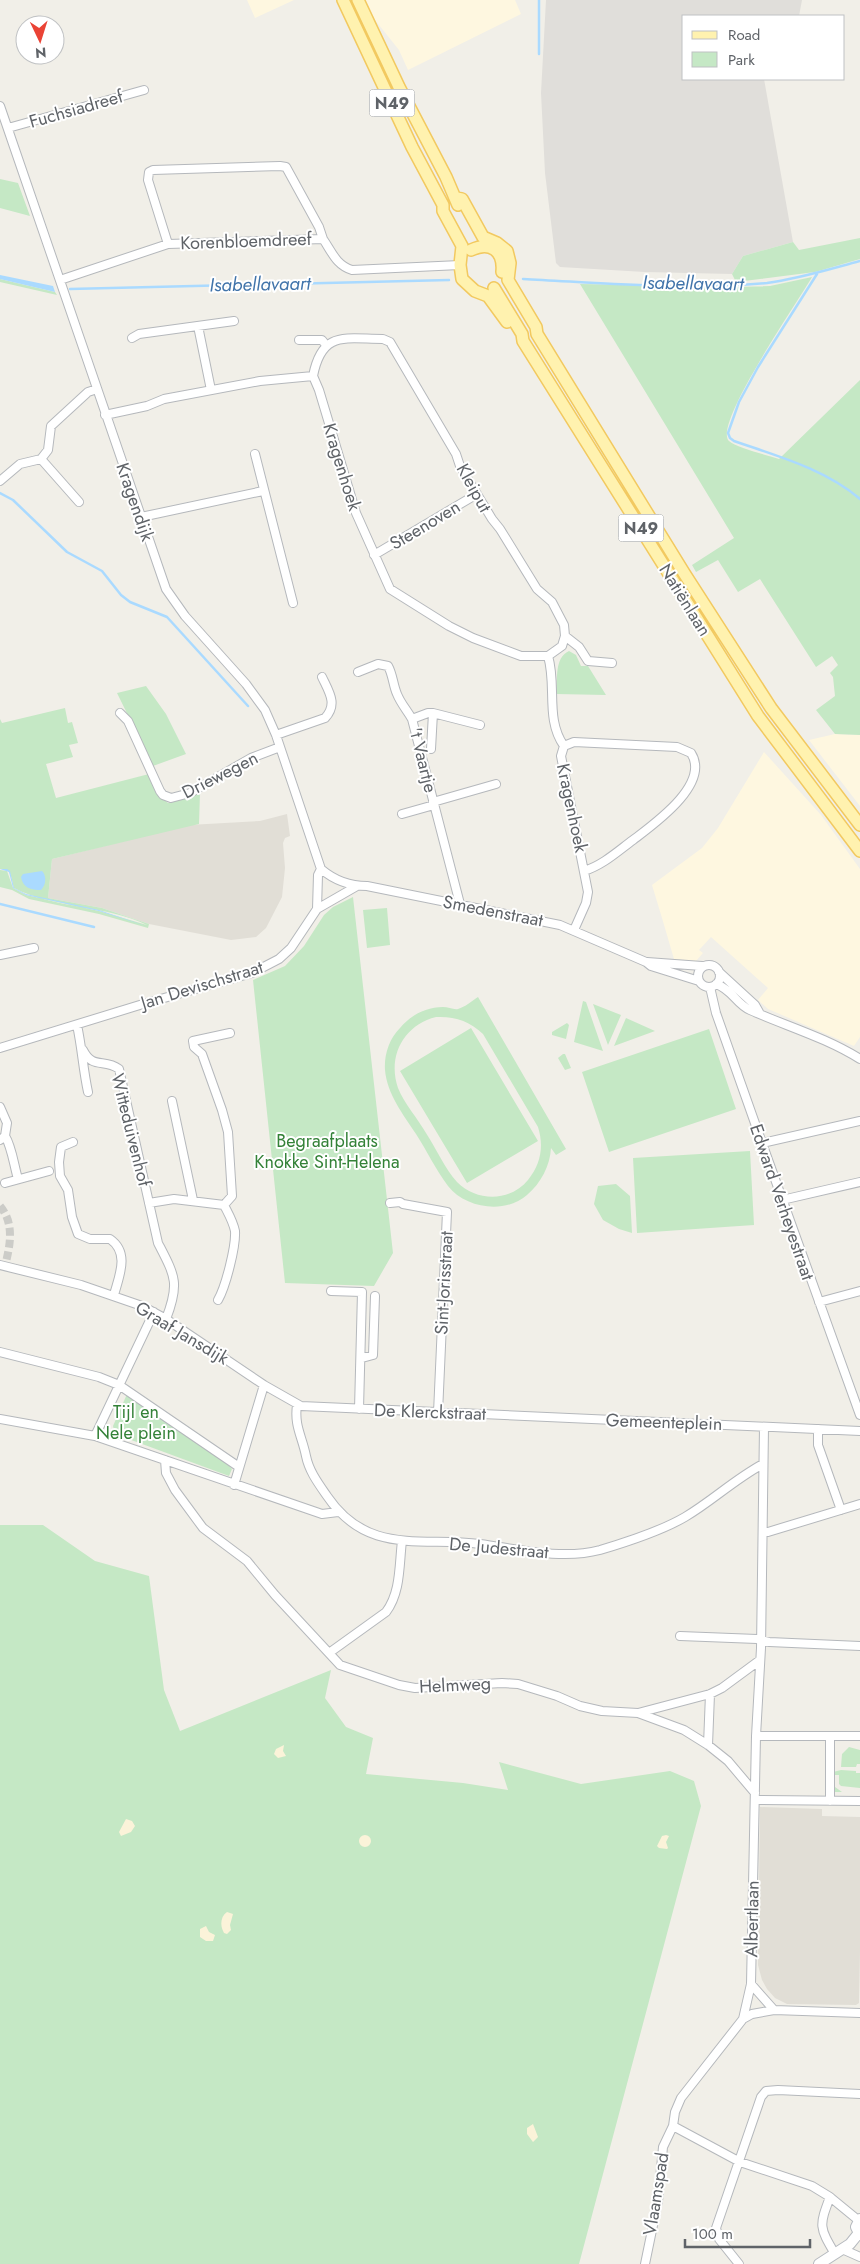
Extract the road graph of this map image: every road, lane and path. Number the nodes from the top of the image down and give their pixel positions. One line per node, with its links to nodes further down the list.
1 (343, 0): 7 (main road, Natiënlaan / N49)
2 (358, 0): 6 (main road, N49)
3 (144, 90): 5 (street, Fuchsiadreef)
4 (0, 106): 5 (street, Kragendijk)
5 (8, 128): 12 (street, Kragendijk)
6 (456, 198): 10 (main road, N49); 13 (main road, N49)
7 (443, 205): 10 (main road, Natiënlaan / N49); 11 (main road, Natiënlaan / N49)
8 (323, 239): 9 (street, Korenbloemdreef); 9 (street, Korenbloemdreef); 11 (street, Korenbloemdreef)
9 (168, 244): 12 (street, Korenbloemdreef)
10 (475, 248): 13 (main road, Natiënlaan / N49); 13 (main road)
11 (460, 266): 18 (main road, Natiënlaan / N49)
12 (60, 280): 21 (street, Kragendijk)
13 (501, 284): 18 (main road, Natiënlaan / N49); 49 (main road, Natiënlaan / N49)
14 (234, 321): 15 (street)
15 (198, 326): 16 (street); 22 (street)
16 (132, 338)
17 (299, 340): 19 (street, Kleiput)
18 (523, 340): 50 (main road, Natiënlaan / N49)
19 (326, 344): 20 (street); 28 (street, Kleiput)
20 (313, 376): 22 (street); 31 (street, Kragenhoek)
21 (96, 389): 23 (street, Kragendijk); 25 (street)
22 (211, 390): 23 (street)
23 (105, 415): 30 (street, Kragendijk)
24 (255, 454): 27 (street)
25 (41, 459): 26 (street); 29 (street)
26 (0, 481)
27 (263, 490): 30 (street); 32 (street)
28 (477, 494): 31 (street, Steenoven); 33 (street, Kleiput)
29 (79, 502)
30 (141, 517): 42 (street, Kragendijk)
31 (374, 555): 34 (street, Kragenhoek)
32 (293, 603)
33 (565, 636): 34 (street); 35 (street, Kleiput)
34 (548, 656): 43 (street, Kragenhoek)
35 (612, 663)
36 (358, 672): 40 (street, 't Vaartje)
37 (322, 677): 42 (street)
38 (120, 713): 44 (street, Driewegen)
39 (433, 713): 40 (street, 't Vaartje); 41 (street, 't Vaartje); 45 (street, 't Vaartje)
40 (412, 719): 47 (street, 't Vaartje)
41 (480, 725)
42 (276, 734): 44 (street, Kragendijk)
43 (564, 746): 52 (street, Kragenhoek); 52 (street)
44 (280, 747): 51 (street, Kragendijk)
45 (430, 749)
46 (496, 784): 47 (street, 't Vaartje)
47 (434, 804): 48 (street, 't Vaartje); 54 (street, 't Vaartje)
48 (402, 814)
49 (860, 825)
50 (860, 851)
51 (321, 869): 53 (street, Smedenstraat); 55 (street, Kragendijk)
52 (584, 871): 56 (street, Kragenhoek)
53 (357, 886): 54 (street, Smedenstraat); 55 (street, Jan Devischstraat)
54 (460, 904): 56 (street, Smedenstraat)
55 (317, 909): 65 (street, Jan Devischstraat)
56 (574, 930): 59 (street, Smedenstraat)
57 (34, 948): 58 (street)
58 (0, 955)
59 (646, 962): 60 (street, Smedenstraat); 62 (street, Smedenstraat)
60 (702, 966): 61 (street); 62 (street)
61 (719, 972): 63 (street); 64 (street)
62 (699, 981): 63 (street)
63 (713, 986): 64 (street); 76 (street, Edward Verheyestraat)
64 (759, 1012): 69 (street)
65 (77, 1025): 67 (street, Jan Devischstraat); 68 (street)
66 (230, 1033): 88 (street)
67 (0, 1048)
68 (83, 1050): 70 (street); 86 (street, Witteduivenhof)
69 (860, 1059)
70 (88, 1092)
71 (172, 1101): 84 (street)
72 (0, 1107): 74 (street)
73 (860, 1120): 76 (street)
74 (2, 1138): 81 (street)
75 (73, 1142): 77 (street)
76 (762, 1143): 85 (street, Edward Verheyestraat)
77 (58, 1162): 78 (street); 80 (street)
78 (49, 1172): 80 (street); 81 (street)
79 (0, 1175): 83 (street)
80 (60, 1176): 92 (street)
81 (18, 1179): 83 (street)
82 (860, 1182): 85 (street)
83 (2, 1186)
84 (193, 1200): 86 (street, Witteduivenhof); 88 (street, Witteduivenhof)
85 (782, 1200): 95 (street, Edward Verheyestraat)
86 (149, 1203): 97 (street, Witteduivenhof)
87 (390, 1203): 104 (street, Sint-Jorisstraat)
88 (224, 1205): 94 (street)
89 (0, 1265): 92 (street, Graaf Jansdijk)
90 (331, 1291): 99 (street)
91 (860, 1291): 95 (street)
92 (114, 1295): 96 (street, Graaf Jansdijk)
93 (375, 1296): 99 (street)
94 (218, 1300)
95 (819, 1302): 105 (street, Edward Verheyestraat)
96 (154, 1312): 97 (street, Graaf Jansdijk); 100 (street)
97 (166, 1319): 101 (street, Graaf Jansdijk)
98 (0, 1352): 100 (street)
99 (362, 1358): 103 (street)
100 (119, 1385): 112 (street); 115 (street)
101 (264, 1385): 102 (street, Graaf Jansdijk); 115 (street)
102 (297, 1405): 103 (street, De Klerckstraat); 119 (street, De Judestraat)
103 (359, 1409): 104 (street, De Klerckstraat)
104 (438, 1413): 106 (street, De Klerckstraat)
105 (860, 1415)
106 (564, 1418): 109 (street, Gemeenteplein)
107 (0, 1419): 112 (street)
108 (860, 1425): 111 (street)
109 (764, 1427): 110 (street, Gemeenteplein); 114 (street)
110 (818, 1429): 111 (street, Gemeenteplein); 118 (street)
111 (860, 1431)
112 (94, 1436): 113 (street)
113 (165, 1460): 116 (street); 125 (street, Helmweg)
114 (763, 1464): 120 (street, Albertlaan); 121 (street, De Judestraat)
115 (239, 1468): 116 (street)
116 (234, 1485): 119 (street)
117 (860, 1504): 118 (street)
118 (841, 1510): 120 (street)
119 (338, 1512): 121 (street, De Judestraat)
120 (763, 1532): 123 (street, Albertlaan)
121 (402, 1542): 125 (street)
122 (680, 1636): 123 (street)
123 (761, 1641): 124 (street); 126 (street, Albertlaan)
124 (860, 1646)
125 (329, 1653): 128 (street, Helmweg)
126 (760, 1660): 127 (street); 129 (street, Albertlaan)
127 (710, 1694): 128 (street); 132 (street)
128 (638, 1713): 132 (street, Helmweg)
129 (756, 1736): 130 (street); 133 (street, Albertlaan)
130 (830, 1736): 131 (street); 134 (street)
131 (860, 1736)
132 (708, 1744): 133 (street, Helmweg)
133 (755, 1796): 134 (street); 136 (street, Albertlaan)
134 (830, 1801): 135 (street)
135 (860, 1801)
136 (751, 1984): 137 (street); 139 (street, Albertlaan)
137 (774, 2010): 138 (street); 139 (street)
138 (860, 2013)
139 (743, 2019): 141 (street, Albertlaan)
140 (860, 2094): 142 (street)
141 (673, 2126): 142 (street); 148 (street, Vlaamspad)
142 (740, 2162): 143 (street); 149 (street)
143 (830, 2197): 144 (street); 146 (street)
144 (859, 2219): 145 (street)
145 (859, 2234): 146 (street)
146 (838, 2252): 147 (street); 150 (street)
147 (860, 2257)
148 (645, 2264)
149 (739, 2264)
150 (819, 2264)

